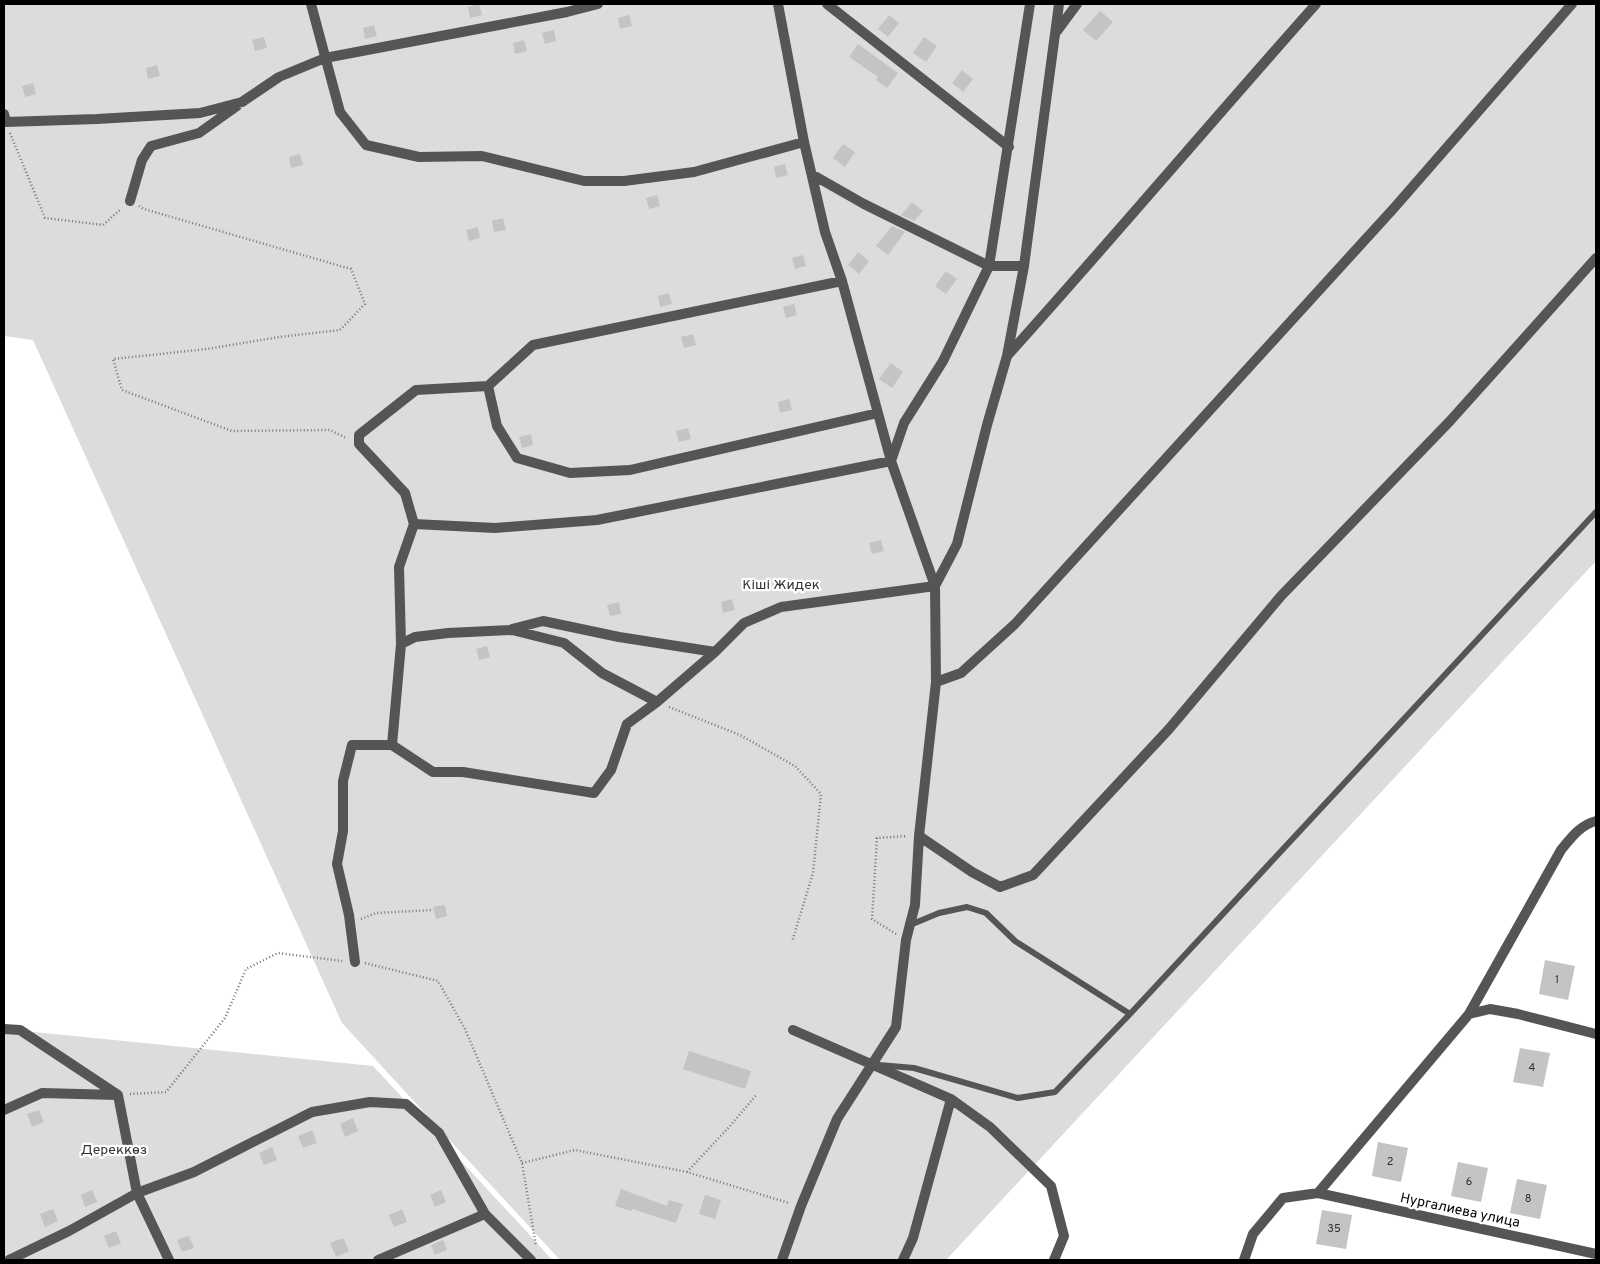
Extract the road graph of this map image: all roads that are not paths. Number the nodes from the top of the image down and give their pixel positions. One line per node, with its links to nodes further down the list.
1 (311, 4): 11 (street)
2 (598, 4): 11 (street)
3 (778, 4): 14 (street)
4 (827, 4): 15 (street)
5 (1030, 4): 15 (street)
6 (1059, 4): 10 (street)
7 (1076, 4): 10 (street)
8 (1316, 4): 22 (street)
9 (1572, 4): 32 (street)
10 (1055, 33): 20 (street)
11 (324, 58): 12 (street); 14 (street)
12 (242, 102): 13 (street); 17 (street)
13 (4, 119)
14 (804, 142): 16 (street)
15 (1009, 147): 19 (street)
16 (813, 175): 19 (street); 21 (street)
17 (130, 201)
18 (1596, 258): 36 (street)
19 (989, 266): 20 (street); 25 (street)
20 (1024, 266): 22 (street)
21 (842, 281): 23 (street); 24 (street)
22 (1007, 356): 28 (street)
23 (488, 386): 24 (street); 27 (street)
24 (878, 413): 25 (street)
25 (891, 461): 27 (street); 28 (street)
26 (1596, 512): 39 (lane)
27 (414, 524): 30 (street)
28 (935, 586): 31 (street); 32 (street)
29 (512, 630): 30 (street); 31 (street); 33 (street)
30 (401, 644): 34 (street)
31 (715, 652): 33 (street)
32 (936, 682): 36 (street)
33 (657, 702): 34 (street)
34 (392, 745): 38 (street)
35 (1596, 821): 40 (street)
36 (919, 836): 37 (street)
37 (910, 925): 39 (lane); 44 (street)
38 (354, 962)
39 (1130, 1014): 44 (lane)
40 (1469, 1014): 43 (street); 49 (street)
41 (4, 1029): 45 (street)
42 (793, 1030): 44 (street)
43 (1596, 1034)
44 (871, 1064): 46 (street); 56 (street)
45 (118, 1095): 47 (street); 48 (street)
46 (951, 1099): 57 (street); 58 (street)
47 (4, 1110)
48 (137, 1193): 50 (street); 52 (street); 53 (street)
49 (1318, 1194): 51 (street, Нургалиева улица); 59 (street, Нургалиева улица)
50 (485, 1214): 54 (street); 55 (street)
51 (1596, 1254)
52 (9, 1260)
53 (168, 1260)
54 (378, 1260)
55 (531, 1260)
56 (782, 1260)
57 (903, 1260)
58 (1054, 1260)
59 (1244, 1260)

